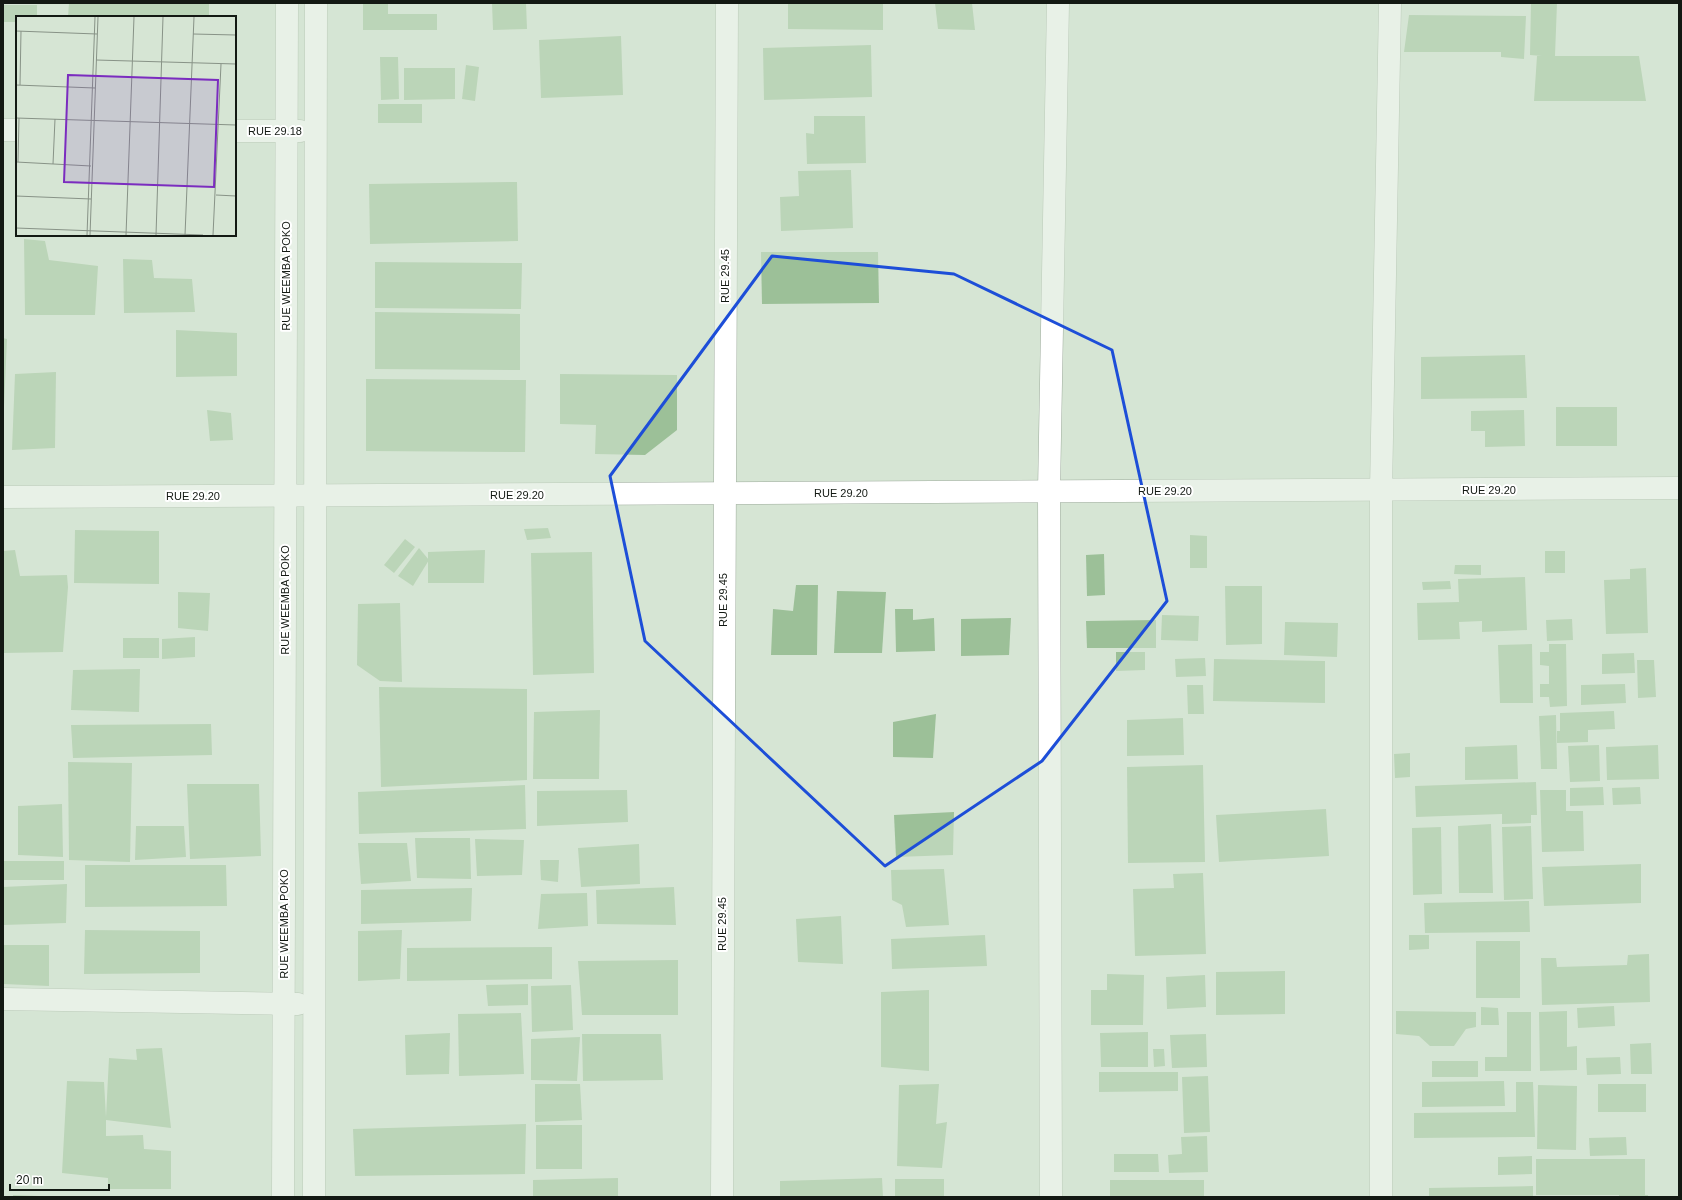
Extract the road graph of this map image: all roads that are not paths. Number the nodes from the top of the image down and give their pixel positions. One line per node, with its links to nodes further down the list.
1 (287, 3): 9 (street, RUE WEEMBA POKO)
2 (316, 3): 10 (street)
3 (727, 3): 14 (street, RUE 29.45)
4 (1058, 3): 12 (street)
5 (1390, 3): 13 (street)
6 (3, 130): 7 (street)
7 (16, 130)
8 (236, 131): 9 (street, RUE 29.18)
9 (286, 131): 10 (street, RUE 29.18); 15 (street, RUE WEEMBA POKO)
10 (316, 131): 16 (street)
11 (1679, 488): 13 (street, RUE 29.20)
12 (1049, 491): 13 (street, RUE 29.20); 14 (street, RUE 29.20); 24 (street)
13 (1381, 491): 25 (street)
14 (724, 494): 16 (street, RUE 29.20); 23 (street, RUE 29.45)
15 (285, 496): 16 (street, RUE 29.20); 17 (street, RUE 29.20); 19 (street, RUE WEEMBA POKO)
16 (315, 496): 20 (street)
17 (3, 497)
18 (3, 999): 19 (street)
19 (284, 1004): 20 (street); 21 (street, RUE WEEMBA POKO)
20 (314, 1004): 22 (street)
21 (283, 1197)
22 (314, 1197)
23 (722, 1197)
24 (1051, 1197)
25 (1381, 1197)

